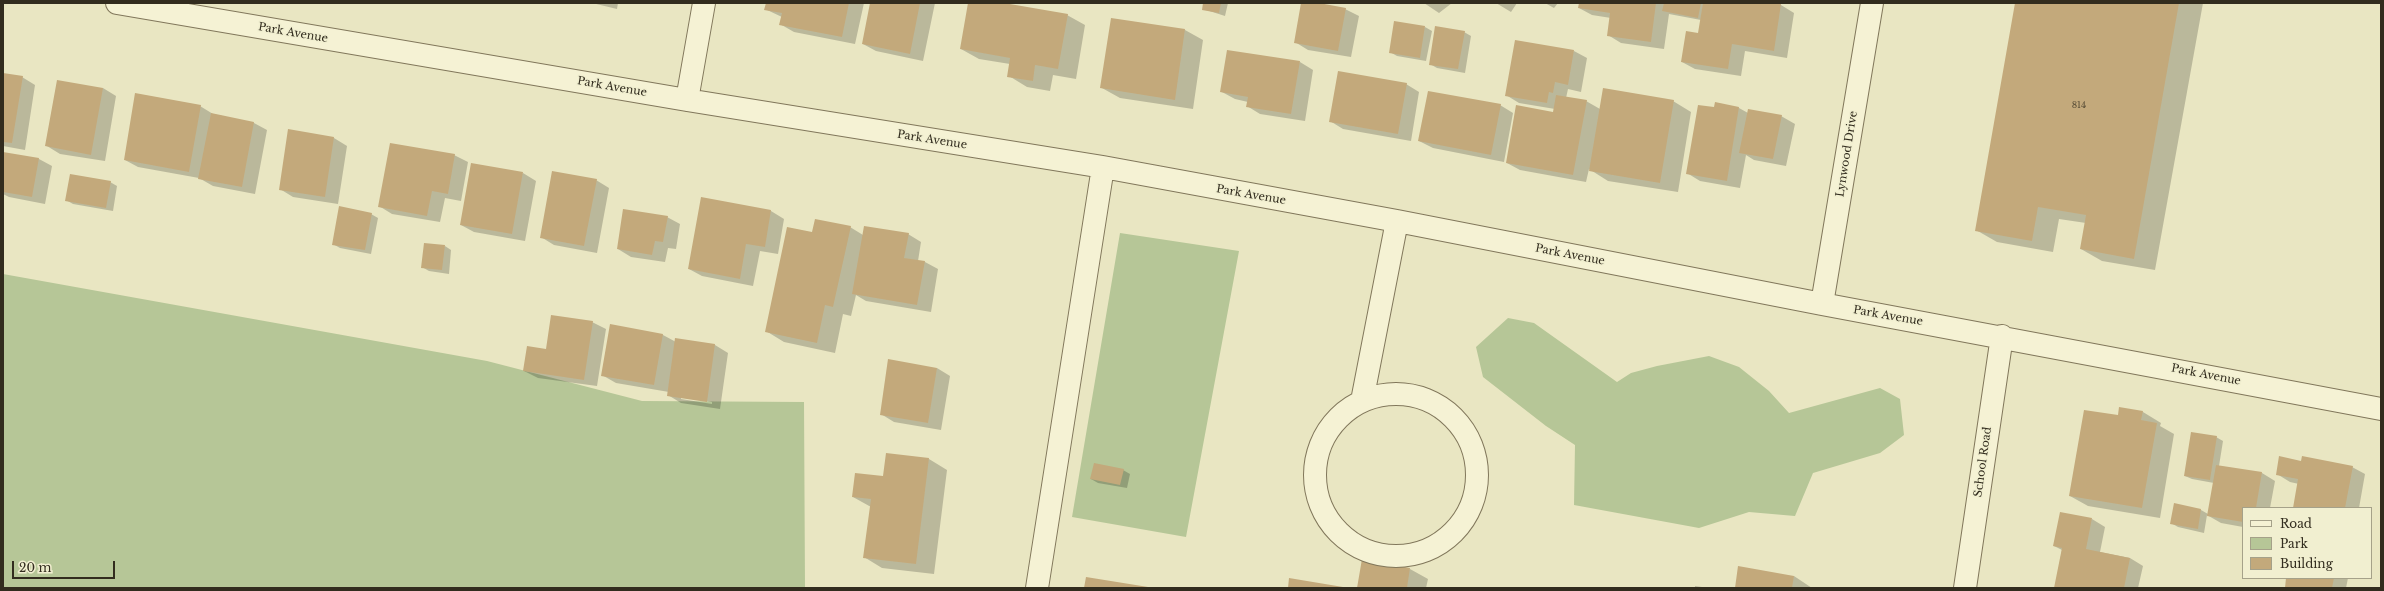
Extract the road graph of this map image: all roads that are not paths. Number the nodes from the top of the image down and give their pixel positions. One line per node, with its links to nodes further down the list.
1 (117, 3): 4 (street, Park Avenue)
2 (704, 3): 4 (street)
3 (1872, 3): 7 (street, Lynwood Drive)
4 (687, 100): 5 (street, Park Avenue)
5 (1103, 167): 6 (street, Park Avenue); 11 (street)
6 (1397, 221): 7 (street, Park Avenue); 9 (street)
7 (1822, 304): 8 (street, Park Avenue)
8 (2002, 336): 10 (street, Park Avenue); 12 (street, School Road)
9 (1362, 401): 9 (street)
10 (2381, 409)
11 (1037, 588)
12 (1965, 588)

